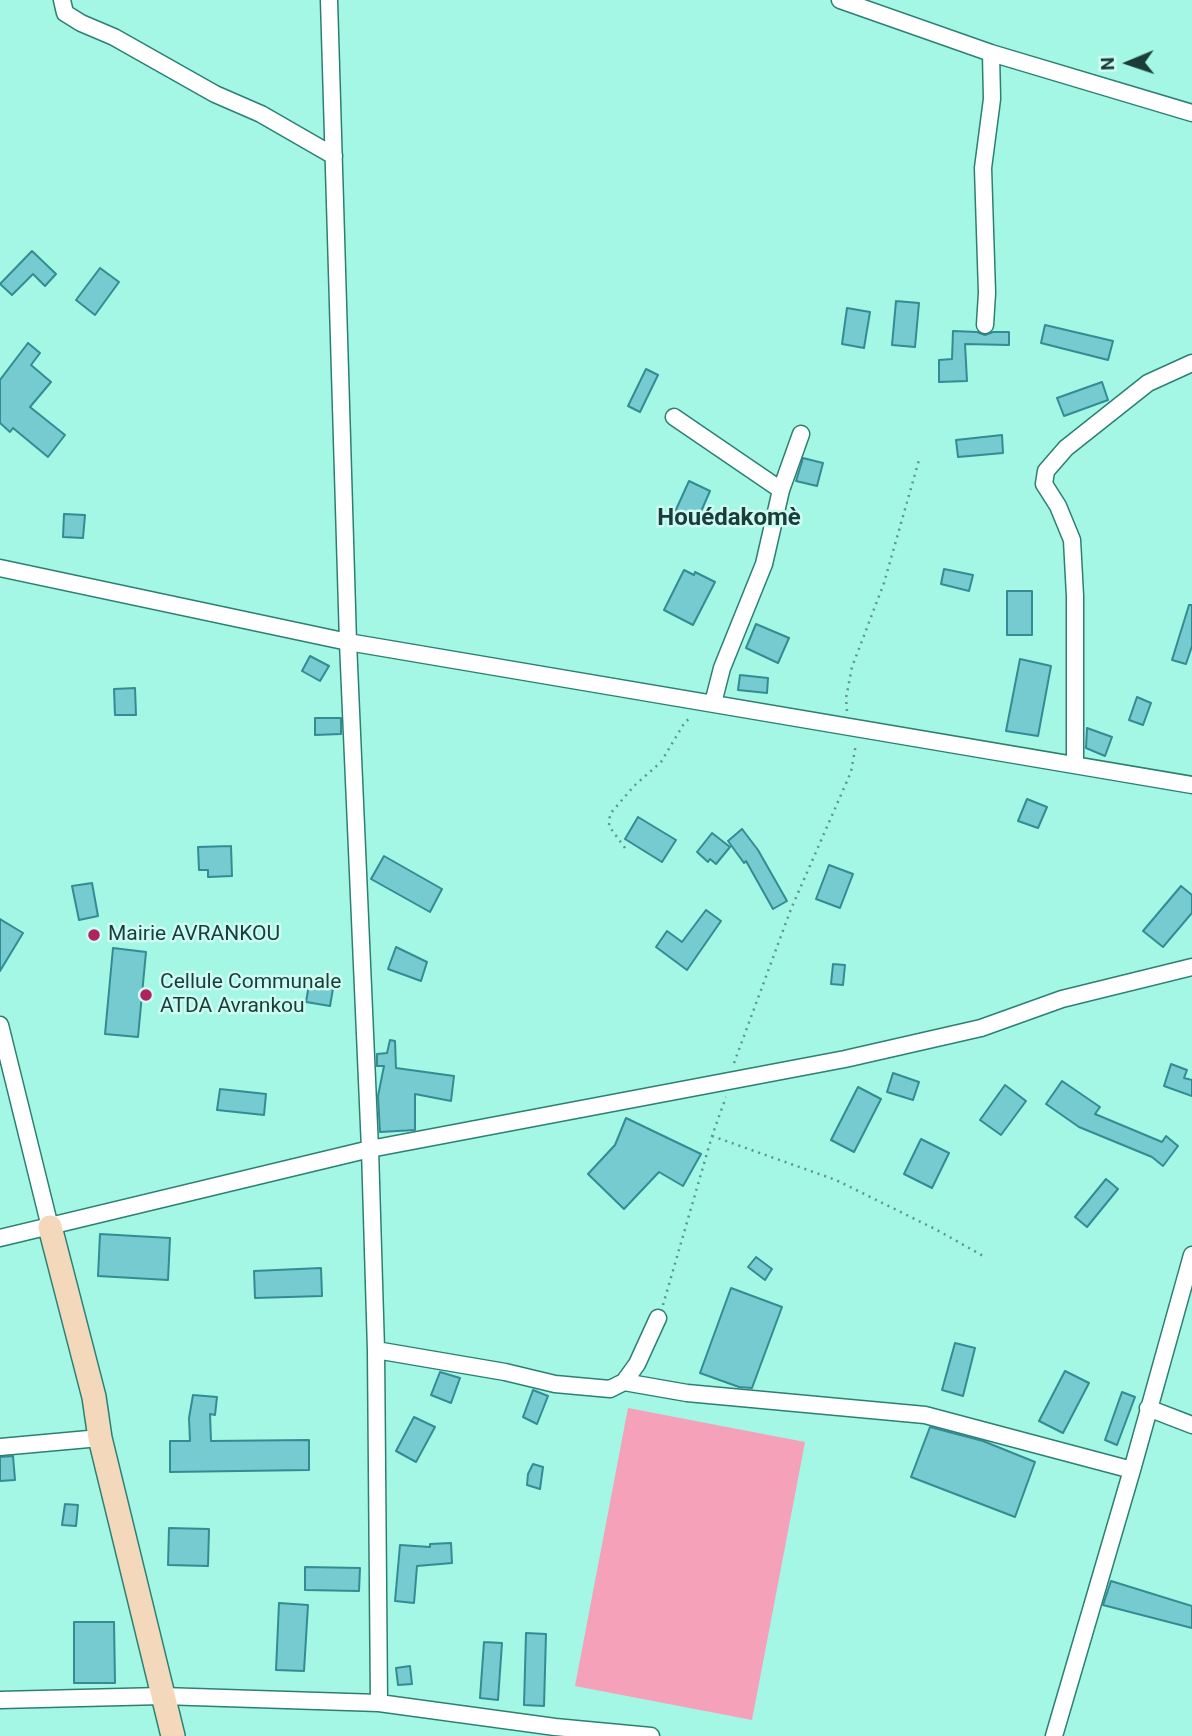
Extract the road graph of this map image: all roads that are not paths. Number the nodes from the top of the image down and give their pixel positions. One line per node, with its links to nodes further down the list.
1 (62, 0): 6 (street)
2 (329, 0): 6 (street)
3 (840, 0): 4 (street)
4 (991, 53): 5 (street); 7 (street)
5 (1192, 113)
6 (334, 156): 13 (street)
7 (985, 325)
8 (1192, 363): 15 (street)
9 (674, 417): 11 (street)
10 (801, 434): 11 (street)
11 (781, 490): 14 (street)
12 (0, 568): 13 (street)
13 (348, 642): 14 (street); 19 (street)
14 (713, 703): 15 (street)
15 (1075, 764): 16 (street)
16 (1192, 785)
17 (1192, 967): 19 (street)
18 (0, 1025): 20 (street)
19 (370, 1149): 20 (street); 24 (street)
20 (50, 1227): 21 (street); 28 (street)
21 (0, 1238)
22 (1192, 1255): 26 (street)
23 (658, 1318): 25 (street)
24 (376, 1350): 25 (street); 33 (street)
25 (624, 1382): 30 (street)
26 (1148, 1408): 27 (street); 30 (street)
27 (1192, 1425)
28 (100, 1438): 29 (street); 31 (street)
29 (0, 1447)
30 (1132, 1470): 36 (street)
31 (162, 1696): 32 (street); 33 (street); 34 (street)
32 (0, 1700)
33 (379, 1703): 35 (street)
34 (173, 1736)
35 (651, 1736)
36 (1054, 1736)

